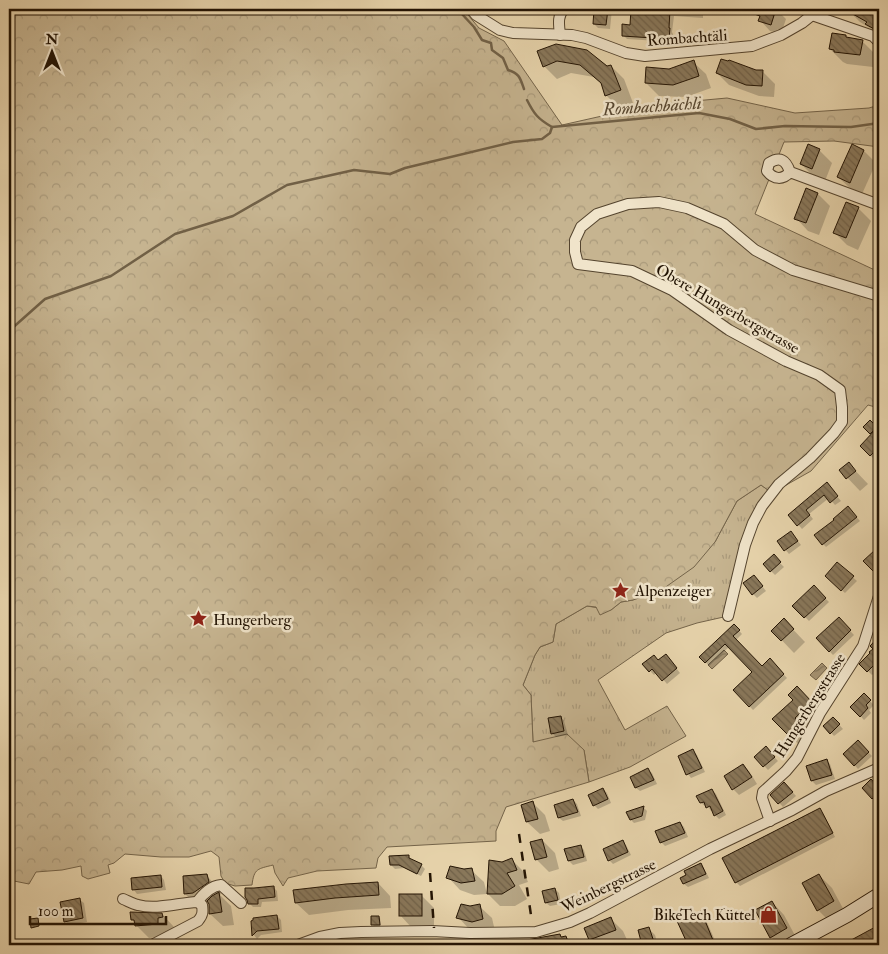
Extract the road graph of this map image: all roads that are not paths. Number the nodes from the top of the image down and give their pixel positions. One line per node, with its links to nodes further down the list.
1 (471, 9): 4 (street, Rombachtäli)
2 (564, 9): 4 (street)
3 (808, 12): 4 (street, Rombachtäli); 5 (street)
4 (560, 34)
5 (879, 42)
6 (790, 172): 7 (street)
7 (879, 205)
8 (879, 296): 10 (street, Obere Hungerbergstrasse)
9 (879, 596): 12 (street, Hungerbergstrasse)
10 (728, 616)
11 (879, 768): 12 (street, Weinbergstrasse)
12 (770, 821): 18 (street, Weinbergstrasse)
13 (879, 895): 19 (main road)
14 (124, 899): 15 (street)
15 (197, 902): 16 (street); 17 (street)
16 (241, 903)
17 (152, 945)
18 (298, 945)
19 (791, 945)

